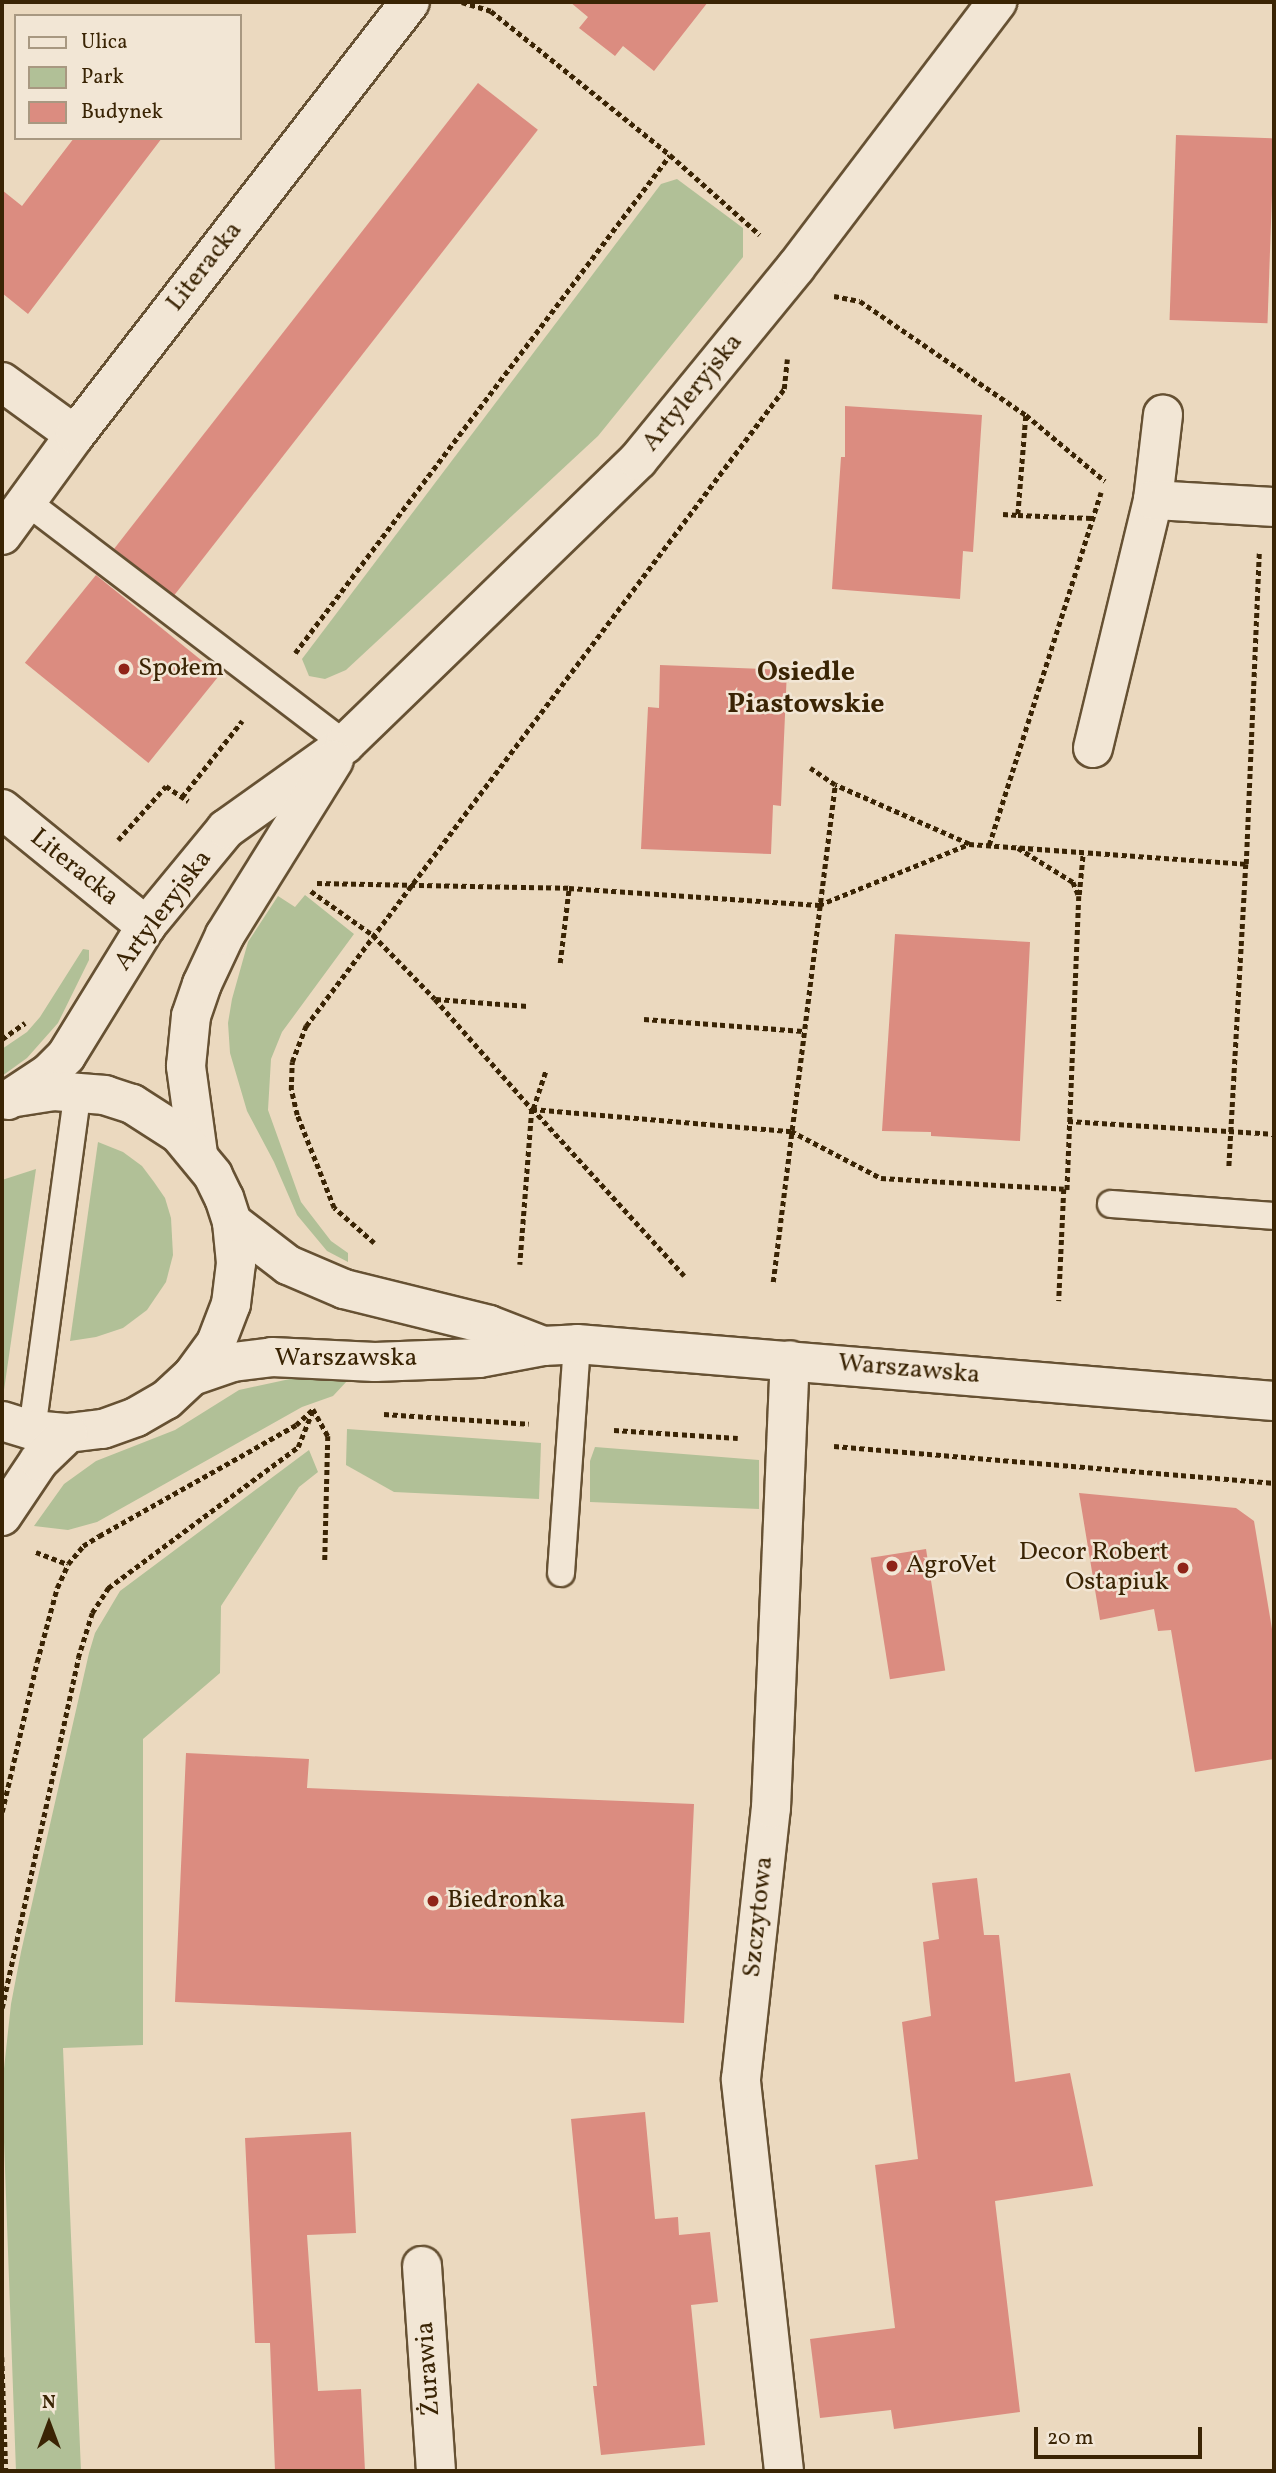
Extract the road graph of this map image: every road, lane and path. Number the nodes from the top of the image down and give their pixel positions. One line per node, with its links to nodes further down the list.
1 (411, 2): 10 (street, Literacka)
2 (462, 2): 4 (path)
3 (997, 2): 5 (street, Artyleryjska)
4 (670, 155): 5 (path); 18 (path)
5 (796, 267): 8 (path); 19 (street, Artyleryjska)
6 (2, 383): 10 (street)
7 (784, 389): 31 (path)
8 (1026, 415): 15 (path); 16 (path)
9 (1163, 415): 11 (street)
10 (75, 435): 12 (street, Literacka)
11 (1153, 500): 13 (street); 20 (street)
12 (27, 502): 17 (street, Literacka); 18 (lane)
13 (1267, 507): 29 (path)
14 (1003, 514): 15 (path)
15 (1018, 515): 16 (path)
16 (1093, 519): 26 (path)
17 (2, 534)
18 (270, 687): 19 (lane); 23 (path)
19 (345, 744): 30 (street, Artyleryjska); 35 (street, Artyleryjska)
20 (1093, 748)
21 (810, 768): 22 (path)
22 (835, 785): 25 (path); 34 (path)
23 (182, 797)
24 (2, 810): 35 (street, Literacka)
25 (969, 844): 26 (path); 34 (path)
26 (989, 845): 27 (path)
27 (1016, 847): 28 (path); 33 (path)
28 (1083, 853): 29 (path); 33 (path)
29 (1246, 864): 51 (path)
30 (285, 873): 31 (path); 36 (path); 53 (street, Artyleryjska)
31 (410, 885): 32 (path); 36 (path)
32 (569, 888): 34 (path); 37 (path)
33 (1079, 896): 49 (path)
34 (819, 905): 42 (path)
35 (146, 926): 47 (street, Artyleryjska)
36 (373, 935): 38 (path); 45 (path)
37 (560, 963)
38 (435, 999): 39 (path); 48 (path)
39 (528, 1006)
40 (644, 1019): 42 (path)
41 (27, 1022): 43 (path)
42 (803, 1031): 50 (path)
43 (2, 1039)
44 (546, 1070): 48 (path)
45 (291, 1090)
46 (78, 1091): 47 (street); 53 (street); 68 (lane)
47 (5, 1101)
48 (532, 1109): 50 (path); 59 (path); 60 (path)
49 (1068, 1121): 51 (path); 54 (path)
50 (791, 1131): 54 (path); 61 (path)
51 (1230, 1131): 52 (path); 56 (path)
52 (1274, 1133)
53 (198, 1154): 58 (street)
54 (1065, 1189): 55 (path); 62 (path)
55 (1111, 1204): 56 (lane)
56 (1228, 1214): 57 (lane)
57 (1274, 1216)
58 (232, 1222): 63 (street, Warszawska); 65 (street)
59 (520, 1265)
60 (684, 1276)
61 (773, 1282)
62 (1059, 1301)
63 (560, 1345): 64 (street, Warszawska); 65 (street, Warszawska); 71 (lane)
64 (790, 1360): 66 (street, Warszawska); 78 (street, Szczytowa)
65 (192, 1376): 68 (street)
66 (1274, 1401)
67 (313, 1409): 70 (path); 72 (path); 73 (path)
68 (34, 1428): 69 (street)
69 (2, 1516)
70 (325, 1561)
71 (561, 1573)
72 (2, 1812)
73 (2, 2008)
74 (422, 2266): 77 (street, Żurawia)
75 (2, 2357): 76 (path)
76 (6, 2471)
77 (436, 2471)
78 (783, 2471)

